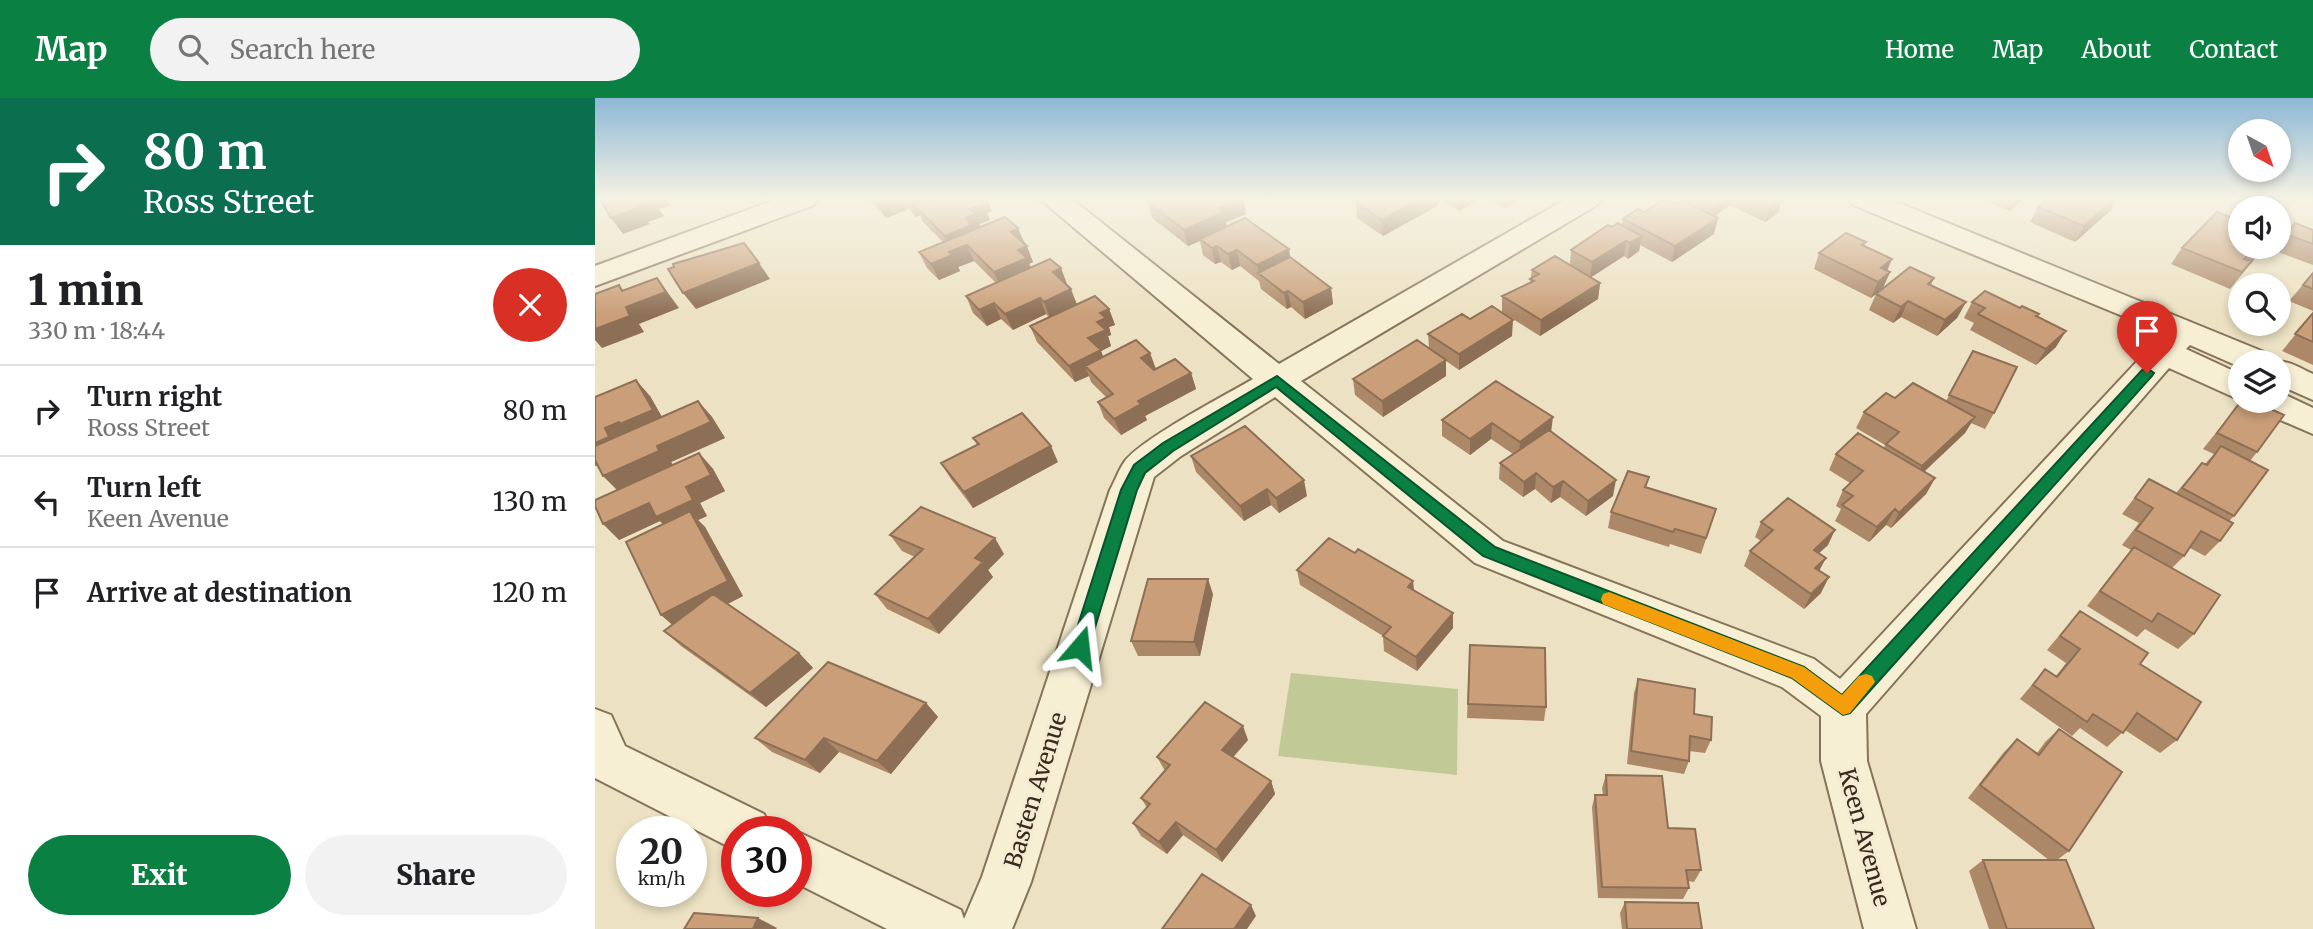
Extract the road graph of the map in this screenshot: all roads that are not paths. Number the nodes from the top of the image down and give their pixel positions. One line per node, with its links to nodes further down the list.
1 (700, 238): 5 (street)
2 (1102, 238): 9 (street)
3 (1521, 238): 9 (street, Basten Avenue)
4 (1948, 238): 6 (street)
5 (595, 277)
6 (2175, 342): 7 (street); 10 (street); 14 (street)
7 (2228, 355)
8 (2291, 378): 11 (street)
9 (1277, 380): 14 (street); 19 (street, Basten Avenue)
10 (2228, 380)
11 (2313, 388)
12 (2291, 412): 13 (street)
13 (2313, 422)
14 (1843, 707): 20 (street, Keen Avenue)
15 (595, 730): 16 (street)
16 (721, 818)
17 (812, 864): 18 (street)
18 (942, 929)
19 (986, 929)
20 (1890, 929)

